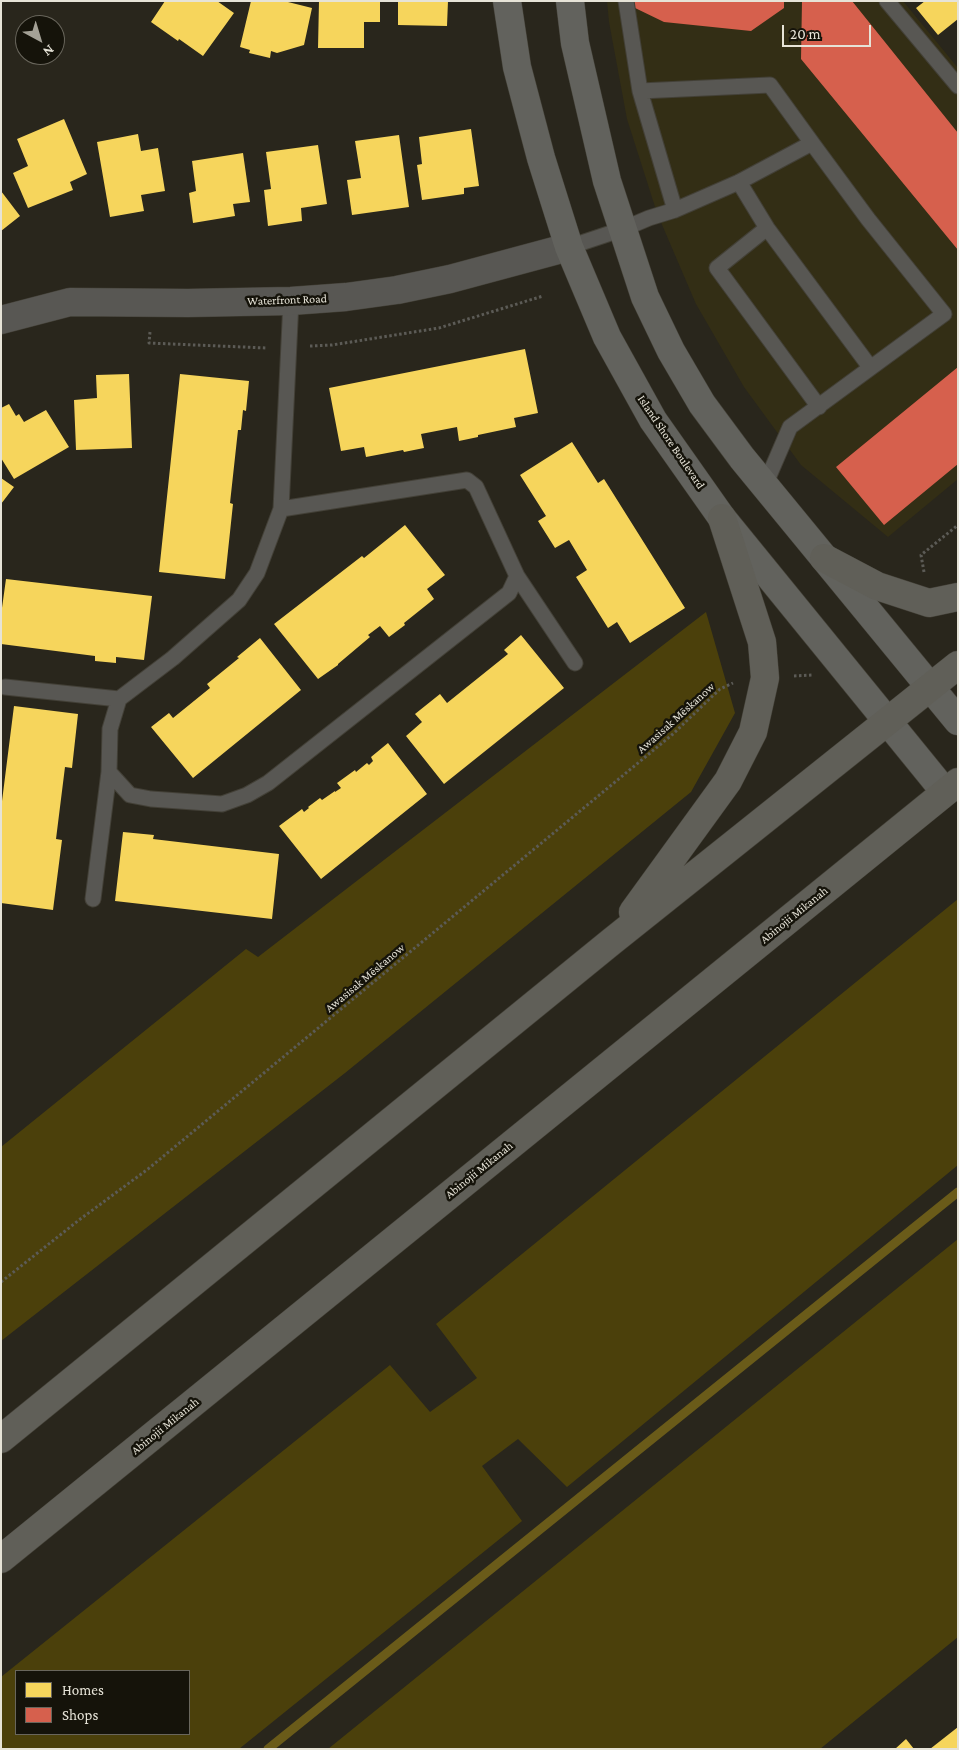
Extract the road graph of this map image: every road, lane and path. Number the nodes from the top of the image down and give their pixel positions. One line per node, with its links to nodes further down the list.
1 (507, 1): 12 (street, Island Shore Boulevard)
2 (570, 1): 11 (street)
3 (626, 1): 6 (lane)
4 (887, 1): 5 (lane)
5 (958, 86)
6 (640, 91): 7 (lane); 9 (lane)
7 (812, 143): 8 (lane); 16 (lane)
8 (739, 182): 9 (lane); 10 (lane)
9 (675, 210): 11 (lane)
10 (767, 228): 19 (lane); 20 (lane)
11 (623, 229): 12 (lane); 21 (street)
12 (569, 247): 14 (street, Waterfront Road); 23 (street, Island Shore Boulevard)
13 (543, 296): 18 (path)
14 (291, 302): 15 (street, Waterfront Road); 18 (lane)
15 (152, 303): 17 (street, Waterfront Road); 18 (path)
16 (951, 313): 19 (lane)
17 (1, 320)
18 (290, 347): 22 (lane)
19 (870, 367): 20 (lane)
20 (819, 407): 21 (lane)
21 (765, 485): 26 (street)
22 (281, 508): 27 (lane); 34 (lane)
23 (722, 518): 36 (street, Island Shore Boulevard); 40 (main road)
24 (958, 525): 25 (path)
25 (921, 555)
26 (824, 558): 28 (main road); 33 (street)
27 (517, 576): 29 (lane); 37 (lane)
28 (958, 597)
29 (575, 663)
30 (958, 665): 33 (main road)
31 (736, 682): 41 (path, Awasisak Mēskanow)
32 (5, 687): 34 (lane)
33 (931, 688): 35 (street); 36 (main road)
34 (119, 698): 37 (lane)
35 (958, 721)
36 (888, 722): 38 (street, Island Shore Boulevard); 40 (main road)
37 (109, 772): 39 (lane)
38 (951, 787): 43 (main road, Abinojii Mikanah)
39 (93, 899)
40 (611, 942): 42 (main road)
41 (1, 1282)
42 (1, 1439)
43 (1, 1559)

